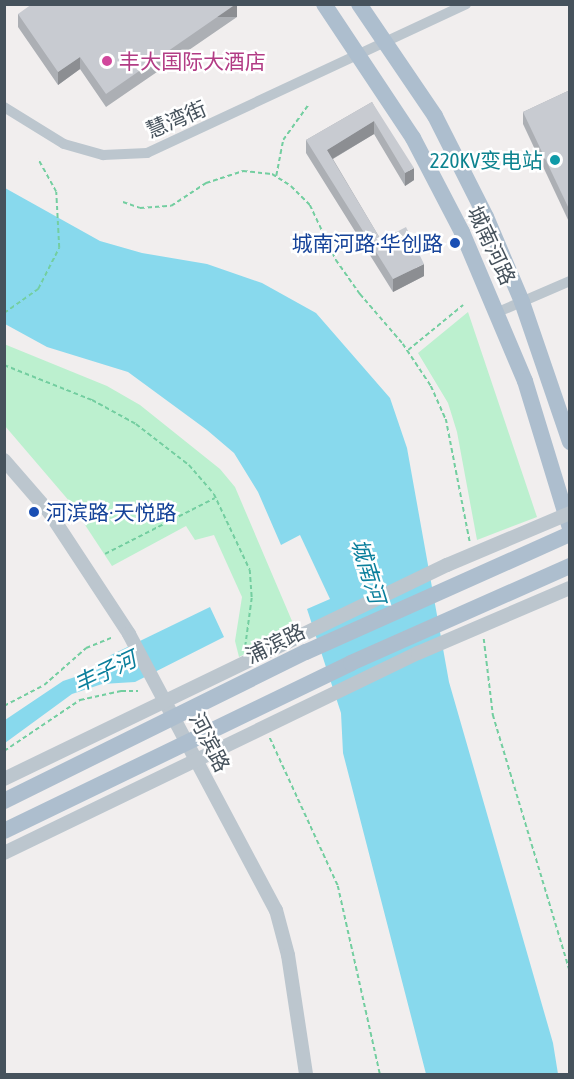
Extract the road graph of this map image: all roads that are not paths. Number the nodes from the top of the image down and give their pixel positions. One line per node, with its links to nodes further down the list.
1 (324, 4): 5 (main road, 城南河路)
2 (359, 4): 4 (main road, 城南河路)
3 (466, 4): 4 (street, 慧湾街)
4 (387, 42): 5 (street, 慧湾街); 8 (main road, 城南河路)
5 (358, 53): 6 (street, 慧湾街); 9 (main road, 城南河路)
6 (4, 107)
7 (570, 281): 8 (street)
8 (522, 302): 9 (street); 10 (main road, 城南河路)
9 (498, 312): 13 (main road, 城南河路)
10 (570, 442)
11 (4, 460): 21 (street, 河滨路)
12 (570, 513): 17 (street, 浦滨路, bridge)
13 (570, 528)
14 (570, 534): 18 (main road, 浦滨路, bridge)
15 (570, 566): 19 (main road, bridge)
16 (570, 588): 20 (street, bridge)
17 (4, 779)
18 (4, 801)
19 (4, 831)
20 (4, 853)
21 (306, 1074)

